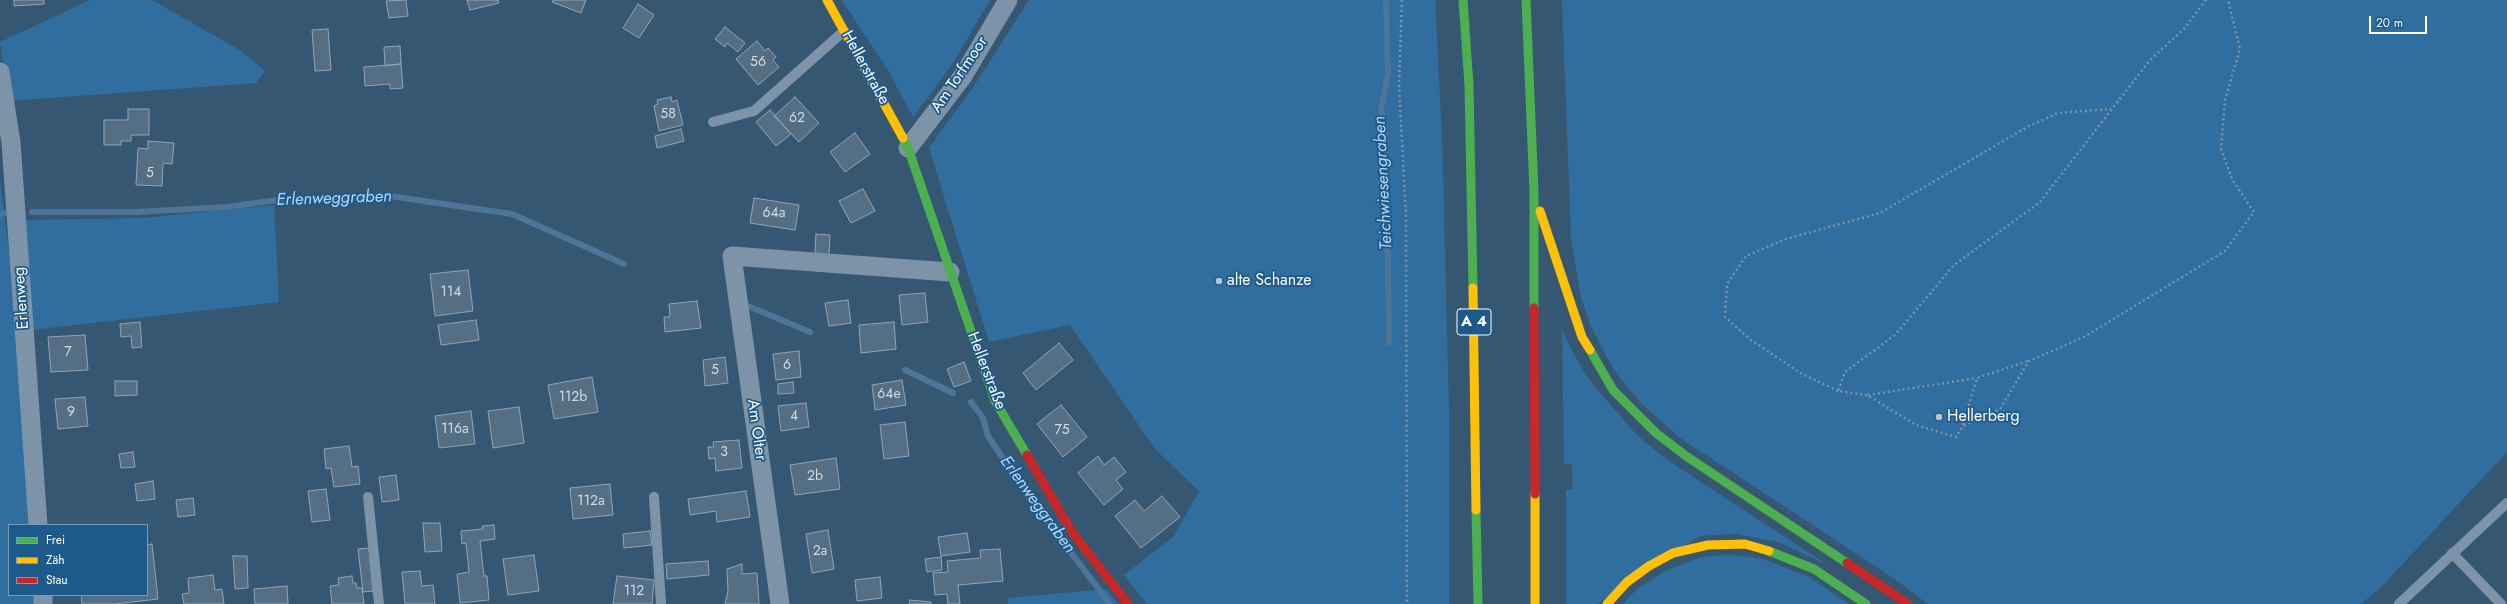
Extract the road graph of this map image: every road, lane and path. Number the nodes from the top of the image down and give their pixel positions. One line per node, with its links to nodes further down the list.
1 (827, 0): 8 (main road, Hellerstraße)
2 (1008, 0): 12 (street, Am Torfmoor)
3 (1402, 0): 29 (path)
4 (1463, 0): 30 (main road, A 4)
5 (1526, 0): 13 (main road)
6 (2206, 0): 10 (path)
7 (2228, 0): 15 (path)
8 (844, 31): 11 (lane); 12 (main road, Hellerstraße)
9 (0, 72): 23 (street, Erlenweg)
10 (2111, 109): 17 (path); 17 (path)
11 (712, 122)
12 (908, 148): 14 (main road, Hellerstraße)
13 (1534, 192): 31 (main road); 34 (main road)
14 (950, 272): 27 (street, Am Olter); 28 (main road, Hellerstraße)
15 (2029, 361): 16 (path); 19 (path)
16 (1977, 378): 18 (path); 19 (path)
17 (1838, 391): 18 (path)
18 (1868, 395): 19 (path)
19 (1963, 426)
20 (368, 497): 25 (lane)
21 (654, 498): 26 (lane)
22 (2507, 503): 24 (lane)
23 (38, 524)
24 (2452, 553): 35 (lane); 36 (lane)
25 (379, 604)
26 (661, 604)
27 (780, 604)
28 (1128, 604)
29 (1407, 604)
30 (1478, 604)
31 (1535, 604)
32 (1607, 604): 33 (main road)
33 (1866, 604)
34 (1908, 604)
35 (2399, 604)
36 (2501, 604)

